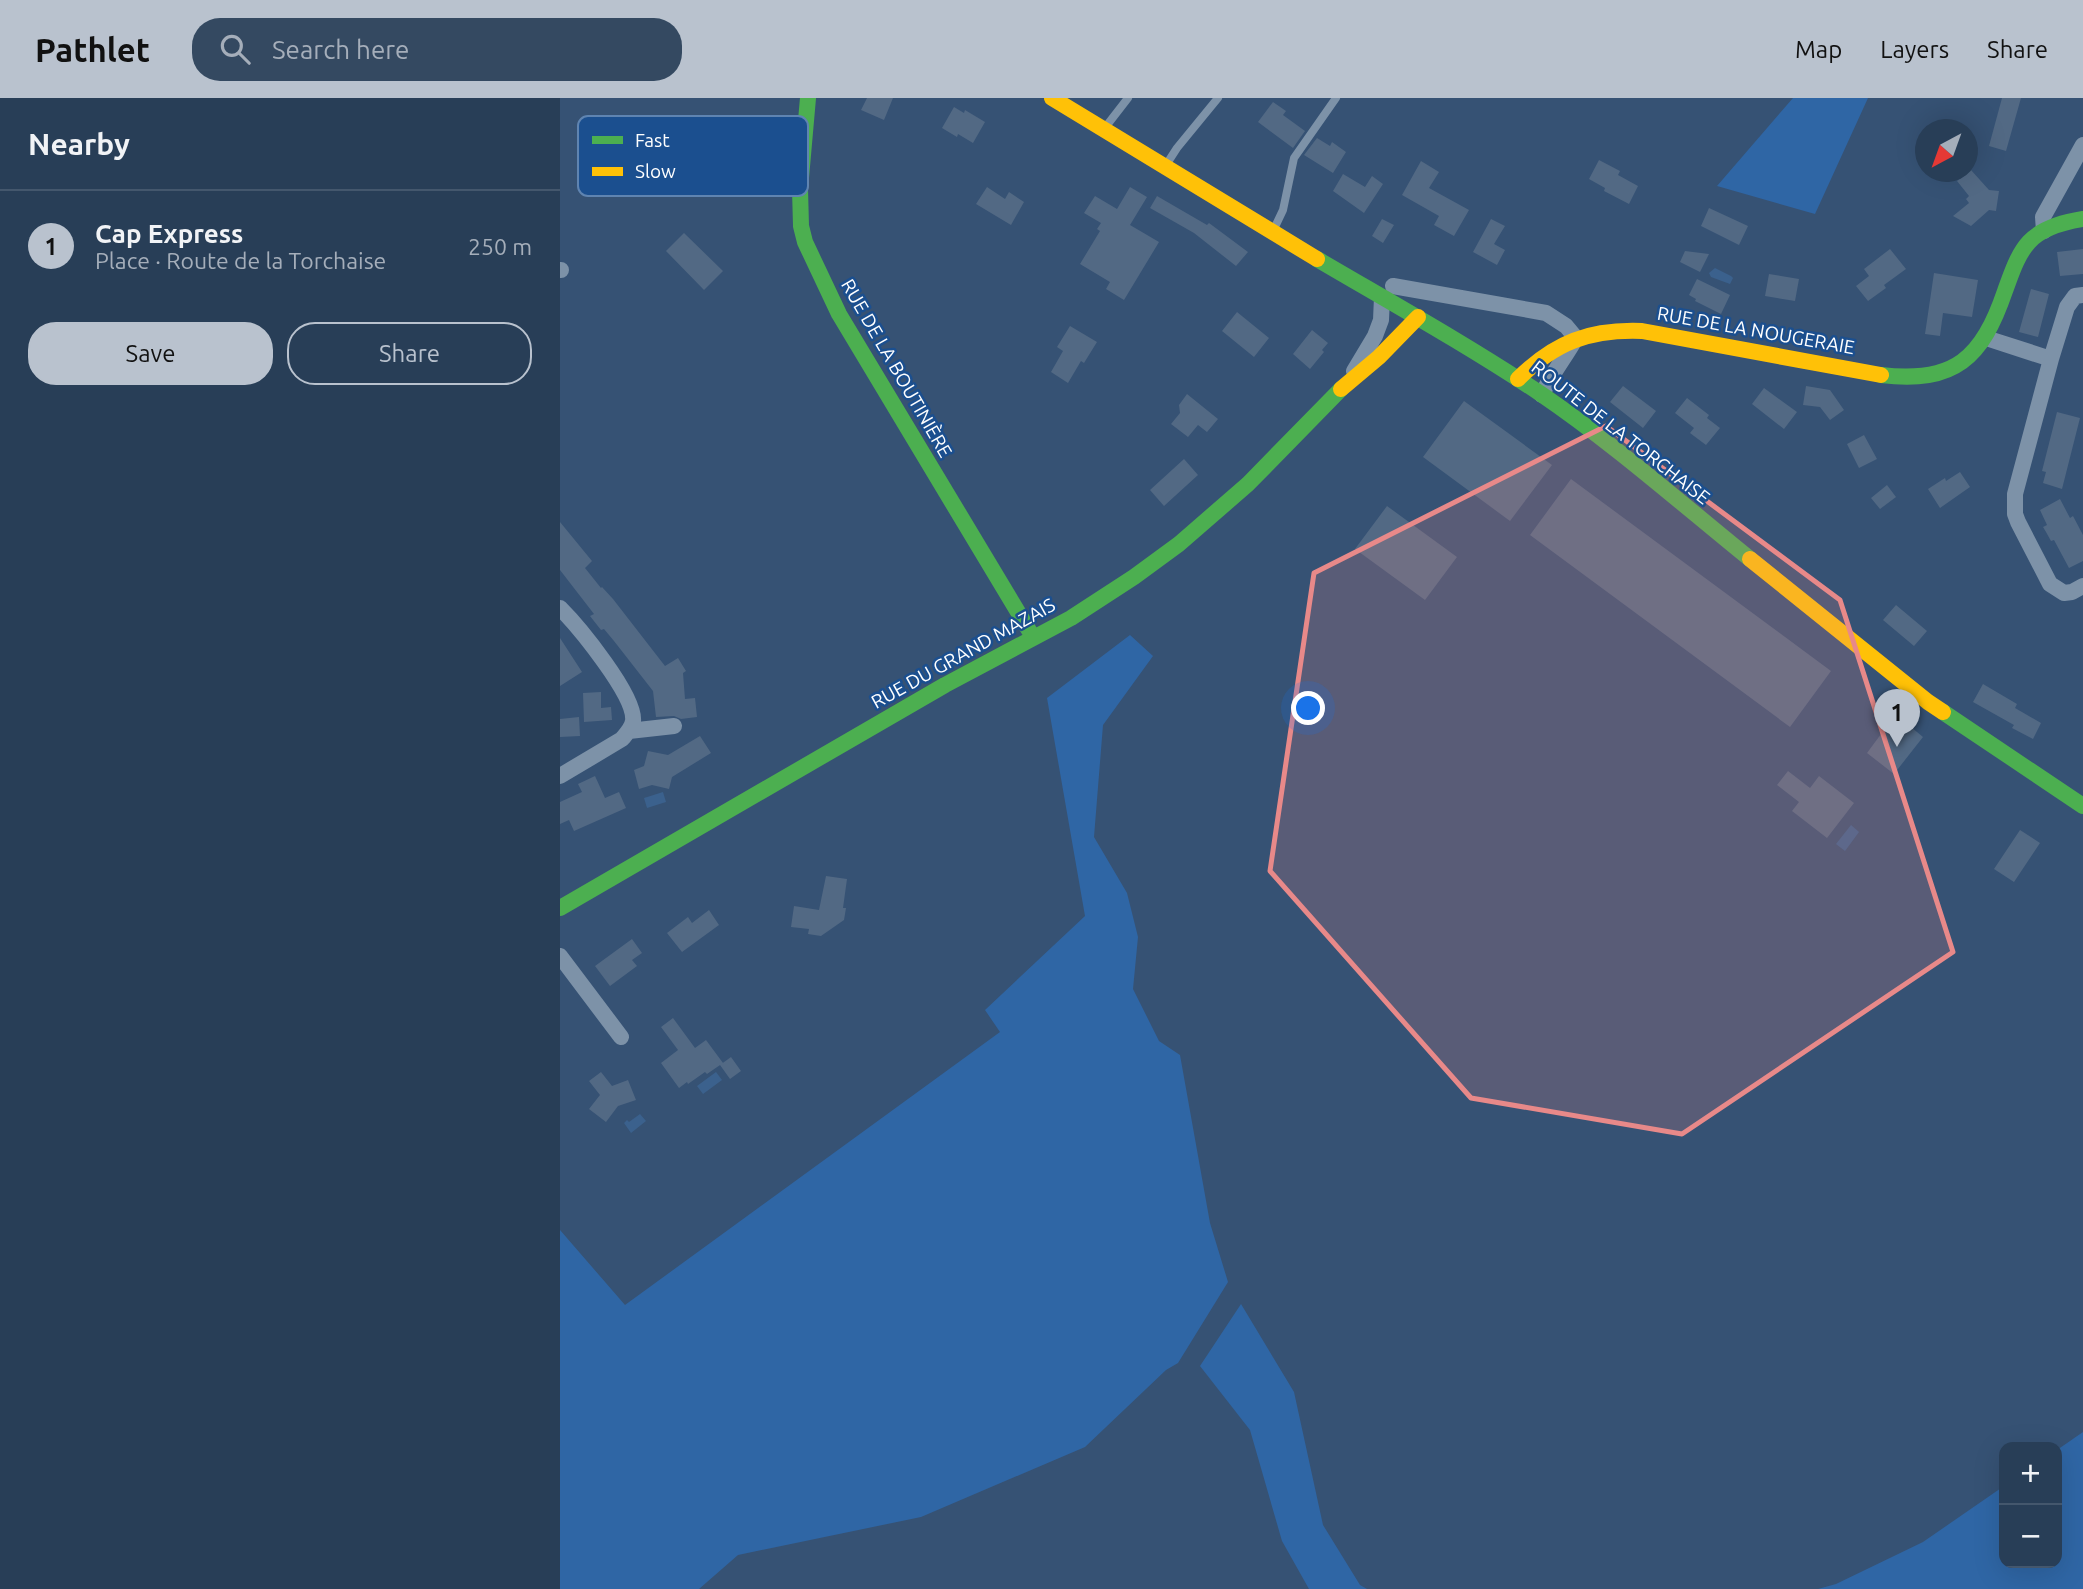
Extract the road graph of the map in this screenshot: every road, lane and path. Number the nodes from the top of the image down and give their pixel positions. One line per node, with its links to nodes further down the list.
1 (808, 98): 6 (street, RUE DE LA BOUTINIÈRE)
2 (1052, 98): 7 (street, ROUTE DE LA TORCHAISE)
3 (1128, 98): 7 (lane)
4 (1218, 98): 9 (lane)
5 (1336, 98): 13 (lane)
6 (806, 116)
7 (1104, 129): 9 (street, ROUTE DE LA TORCHAISE)
8 (2083, 145): 12 (street)
9 (1165, 167): 13 (street, ROUTE DE LA TORCHAISE)
10 (800, 196): 25 (street, RUE DE LA BOUTINIÈRE)
11 (2083, 219): 12 (street)
12 (2044, 231): 18 (street, RUE DE LA NOUGERAIE)
13 (1272, 232): 14 (street, ROUTE DE LA TORCHAISE)
14 (1388, 291): 16 (street, ROUTE DE LA TORCHAISE); 17 (street); 21 (street, RUE DU GRAND MAZAIS)
15 (2083, 295): 19 (street)
16 (1418, 317): 20 (street, ROUTE DE LA TORCHAISE); 21 (street, RUE DU GRAND MAZAIS)
17 (1576, 338): 18 (street, RUE DE LA NOUGERAIE); 20 (street, RUE DE LA NOUGERAIE); 22 (street)
18 (1986, 338): 19 (street)
19 (2052, 359): 23 (street)
20 (1518, 379): 22 (street, ROUTE DE LA TORCHAISE)
21 (1348, 382): 25 (street, RUE DU GRAND MAZAIS)
22 (1542, 395): 29 (street, ROUTE DE LA TORCHAISE)
23 (2083, 586)
24 (560, 608): 27 (street)
25 (1033, 638): 30 (street, RUE DU GRAND MAZAIS)
26 (674, 726): 27 (street)
27 (629, 731): 28 (street)
28 (560, 776)
29 (2083, 804)
30 (560, 908)
31 (560, 956): 32 (street)
32 (621, 1037)

